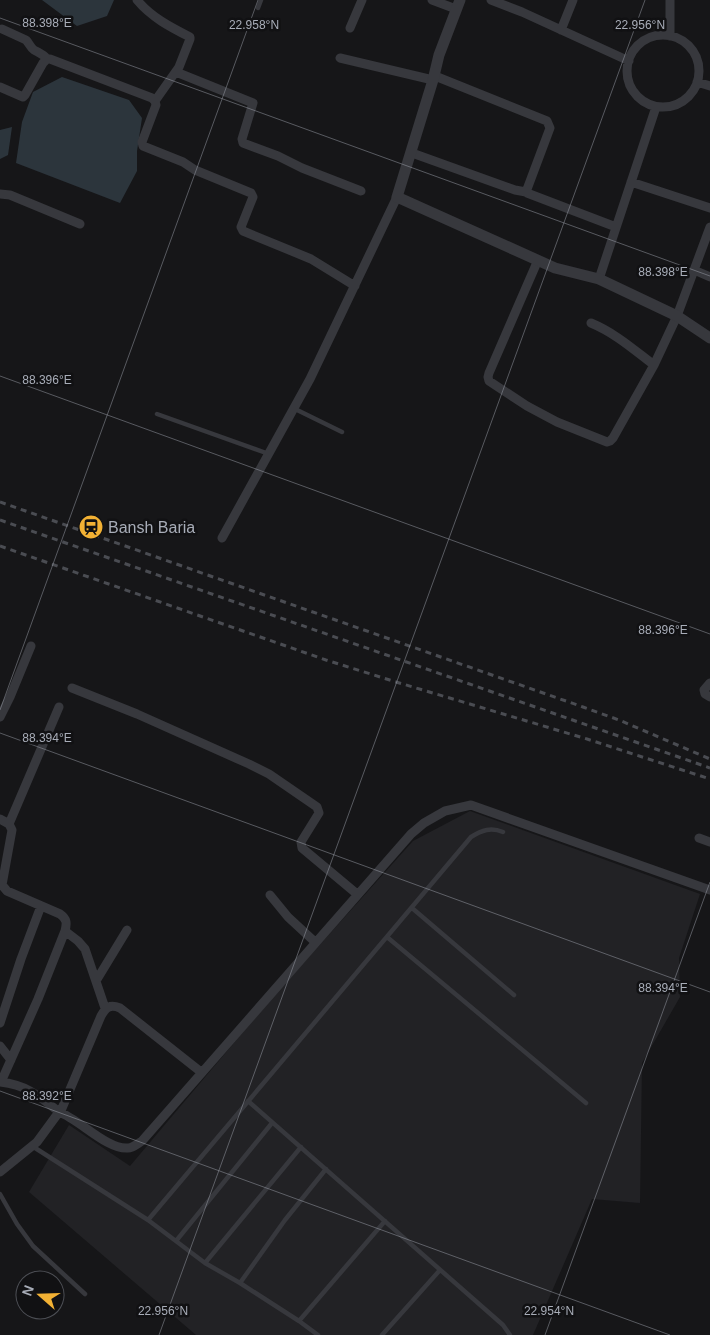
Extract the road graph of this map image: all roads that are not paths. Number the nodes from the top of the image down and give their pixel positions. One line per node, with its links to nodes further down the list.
1 (137, 0): 17 (street)
2 (261, 0): 9 (lane)
3 (362, 0): 10 (street)
4 (432, 0): 8 (street)
5 (491, 0): 12 (street)
6 (573, 0): 12 (street)
7 (670, 0): 13 (street)
8 (458, 4): 18 (street)
9 (258, 8)
10 (350, 28)
11 (2, 29): 15 (street)
12 (561, 30): 16 (street)
13 (670, 36): 16 (street); 19 (street)
14 (340, 58): 18 (street)
15 (47, 59): 21 (street); 22 (street)
16 (629, 61): 23 (street)
17 (176, 72): 22 (street); 26 (street)
18 (434, 78): 24 (street); 27 (street)
19 (697, 82): 20 (street); 23 (street)
20 (710, 86)
21 (0, 87)
22 (155, 100): 38 (street)
23 (656, 107): 25 (street)
24 (412, 152): 27 (street); 29 (street)
25 (631, 182): 30 (street); 32 (street)
26 (361, 191)
27 (526, 192): 32 (street)
28 (0, 194): 31 (street)
29 (397, 198): 34 (street); 38 (street)
30 (710, 208)
31 (80, 224)
32 (616, 227): 37 (street)
33 (710, 227): 35 (street)
34 (538, 260): 37 (street); 42 (street)
35 (694, 270): 36 (street); 39 (street)
36 (710, 277)
37 (598, 279): 39 (street)
38 (355, 286): 43 (street)
39 (677, 316): 41 (street); 42 (street)
40 (591, 323): 42 (street)
41 (710, 338)
42 (654, 365)
43 (293, 408): 45 (lane); 46 (street)
44 (157, 414): 46 (lane)
45 (342, 432)
46 (269, 454): 47 (street)
47 (222, 538)
48 (31, 646): 53 (street)
49 (710, 683): 51 (street)
50 (72, 688): 62 (street)
51 (710, 697)
52 (59, 708): 55 (street)
53 (0, 718)
54 (0, 819): 55 (street)
55 (9, 824): 59 (street)
56 (503, 832): 64 (lane)
57 (699, 838): 58 (street)
58 (710, 842)
59 (2, 888): 63 (street)
60 (710, 890): 62 (street)
61 (270, 894): 68 (street)
62 (357, 894): 68 (street)
63 (41, 906): 66 (street); 72 (street)
64 (412, 908): 67 (lane); 70 (lane)
65 (127, 930): 69 (street)
66 (65, 931): 69 (street); 74 (street)
67 (387, 937): 77 (lane); 78 (lane)
68 (315, 942): 75 (street)
69 (96, 981): 71 (street)
70 (514, 994)
71 (105, 1008): 75 (street); 79 (street)
72 (0, 1024)
73 (0, 1046): 74 (street)
74 (11, 1060): 76 (street)
75 (201, 1072): 79 (street)
76 (0, 1082): 79 (street)
77 (248, 1101): 80 (lane); 86 (lane)
78 (586, 1103)
79 (60, 1113): 81 (street)
80 (272, 1122): 82 (lane); 88 (lane)
81 (32, 1146): 84 (street); 86 (lane)
82 (301, 1148): 83 (lane); 89 (lane)
83 (326, 1169): 87 (lane); 91 (lane)
84 (0, 1172)
85 (0, 1194): 92 (lane)
86 (148, 1220): 88 (lane)
87 (385, 1221): 90 (lane); 93 (lane)
88 (176, 1241): 89 (lane)
89 (205, 1263): 91 (lane)
90 (440, 1270): 95 (lane); 96 (lane)
91 (240, 1283): 93 (lane)
92 (85, 1294)
93 (298, 1321): 94 (lane)
94 (318, 1335)
95 (382, 1335)
96 (510, 1335)

